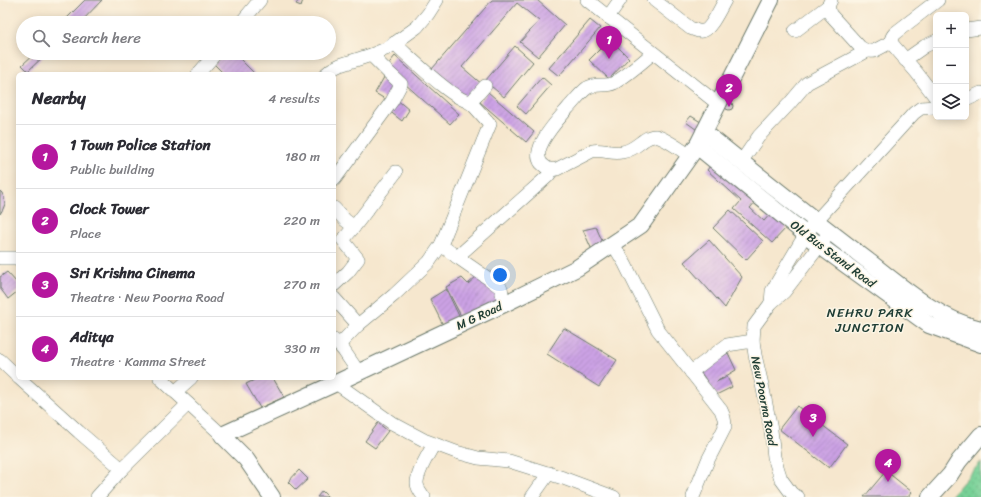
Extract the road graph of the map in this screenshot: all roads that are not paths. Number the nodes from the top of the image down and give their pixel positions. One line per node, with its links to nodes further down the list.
1 (260, 0): 10 (street)
2 (437, 0): 17 (street)
3 (587, 0): 11 (street)
4 (620, 0): 11 (street)
5 (654, 0): 6 (street)
6 (725, 0)
7 (771, 0): 30 (main road, M G Road)
8 (938, 0): 15 (street)
9 (830, 3): 14 (street); 18 (street)
10 (247, 16)
11 (608, 17): 19 (street)
12 (981, 28): 13 (street)
13 (969, 30)
14 (795, 31)
15 (891, 42): 18 (street); 22 (street)
16 (933, 42): 22 (street)
17 (394, 43): 20 (street); 28 (street)
18 (867, 51): 33 (street)
19 (653, 53): 30 (street); 34 (street)
20 (371, 55): 24 (street); 36 (street)
21 (210, 60): 23 (street)
22 (906, 60): 29 (street)
23 (200, 72)
24 (328, 72)
25 (485, 86): 28 (street)
26 (981, 93): 27 (street)
27 (969, 99)
28 (467, 101): 42 (street)
29 (933, 102)
30 (718, 104): 32 (main road, M G Road)
31 (933, 104): 38 (street)
32 (697, 145): 33 (main road, Old Bus Stand Road); 34 (street); 40 (main road, Old Bus Stand Road); 41 (main road, M G Road)
33 (741, 162): 38 (main road, Old Bus Stand Road)
34 (552, 170): 44 (street)
35 (396, 172): 39 (street)
36 (336, 177)
37 (336, 210): 39 (street)
38 (823, 226): 40 (street); 43 (street); 50 (main road, Old Bus Stand Road)
39 (354, 227): 45 (street)
40 (805, 235): 43 (main road, Old Bus Stand Road); 47 (street)
41 (612, 244): 48 (main road, M G Road); 56 (street)
42 (441, 245): 44 (street); 49 (street)
43 (820, 246): 47 (street); 53 (main road, Old Bus Stand Road)
44 (458, 257): 48 (street)
45 (336, 283)
46 (336, 300): 49 (street)
47 (771, 303): 51 (street, New Poorna Road)
48 (504, 304): 55 (main road, M G Road)
49 (358, 325): 52 (street)
50 (981, 328)
51 (753, 341): 56 (street); 75 (street, New Poorna Road)
52 (336, 342): 55 (street)
53 (981, 344)
54 (0, 360): 57 (street)
55 (359, 372): 61 (main road, M G Road)
56 (691, 372): 74 (street)
57 (16, 374)
58 (22, 380): 67 (street)
59 (162, 380): 62 (street)
60 (189, 380): 62 (street)
61 (336, 383): 64 (main road, M G Road); 66 (street)
62 (175, 392): 63 (street)
63 (188, 404): 64 (street); 67 (street)
64 (222, 435): 70 (main road)
65 (981, 435): 76 (main road)
66 (434, 444): 68 (street); 71 (street)
67 (122, 469): 69 (street)
68 (549, 474): 72 (street); 73 (street)
69 (97, 497)
70 (272, 497)
71 (424, 497)
72 (532, 497)
73 (614, 497)
74 (693, 497)
75 (798, 497)
76 (930, 497)

